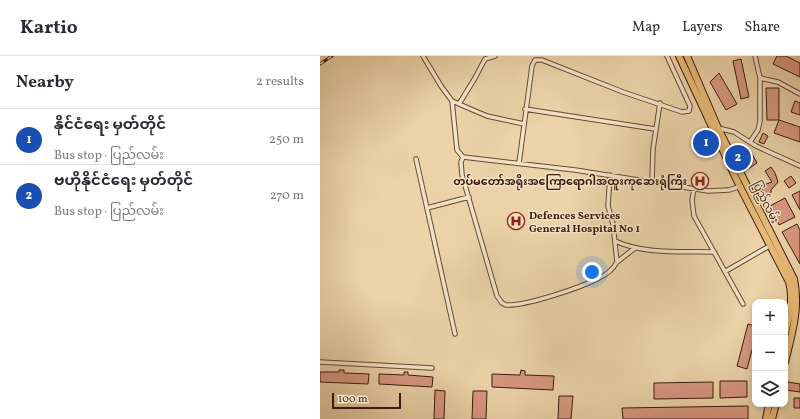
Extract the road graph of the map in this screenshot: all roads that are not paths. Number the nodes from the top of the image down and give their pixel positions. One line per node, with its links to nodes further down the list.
1 (423, 56): 11 (street)
2 (495, 56): 13 (street)
3 (534, 56): 8 (street)
4 (667, 56): 12 (street)
5 (679, 56): 17 (highway)
6 (687, 56): 17 (highway, ပြည်လမ်း)
7 (755, 56): 9 (street)
8 (542, 60): 12 (street); 14 (street)
9 (760, 78): 10 (street); 18 (street)
10 (800, 94)
11 (452, 102): 13 (street); 19 (street)
12 (660, 103): 16 (street)
13 (459, 104): 15 (street)
14 (525, 109): 15 (street); 16 (street)
15 (524, 124): 21 (street)
16 (655, 129): 24 (street)
17 (716, 130): 18 (street); 25 (highway, ပြည်လမ်း); 26 (highway)
18 (750, 142): 22 (street)
19 (463, 157): 21 (street); 28 (street)
20 (416, 159): 29 (street)
21 (519, 163): 23 (street)
22 (800, 166)
23 (610, 175): 24 (street); 30 (street)
24 (652, 182): 27 (street)
25 (746, 184): 26 (street); 36 (highway, ပြည်လမ်း)
26 (740, 187): 27 (street); 31 (highway)
27 (694, 189): 33 (street)
28 (469, 197): 29 (street); 34 (street)
29 (427, 208): 39 (street)
30 (615, 241): 32 (street); 34 (street)
31 (771, 245): 35 (street); 38 (highway)
32 (636, 248): 33 (street); 34 (street)
33 (714, 252): 35 (street)
34 (617, 262)
35 (726, 271): 37 (street)
36 (799, 291): 40 (highway, ပြည်လမ်း)
37 (744, 304)
38 (788, 320)
39 (455, 334)
40 (788, 348)
41 (320, 362): 42 (street)
42 (432, 368)
43 (769, 407): 45 (highway)
44 (775, 407): 46 (highway)
45 (766, 419)
46 (772, 419)

